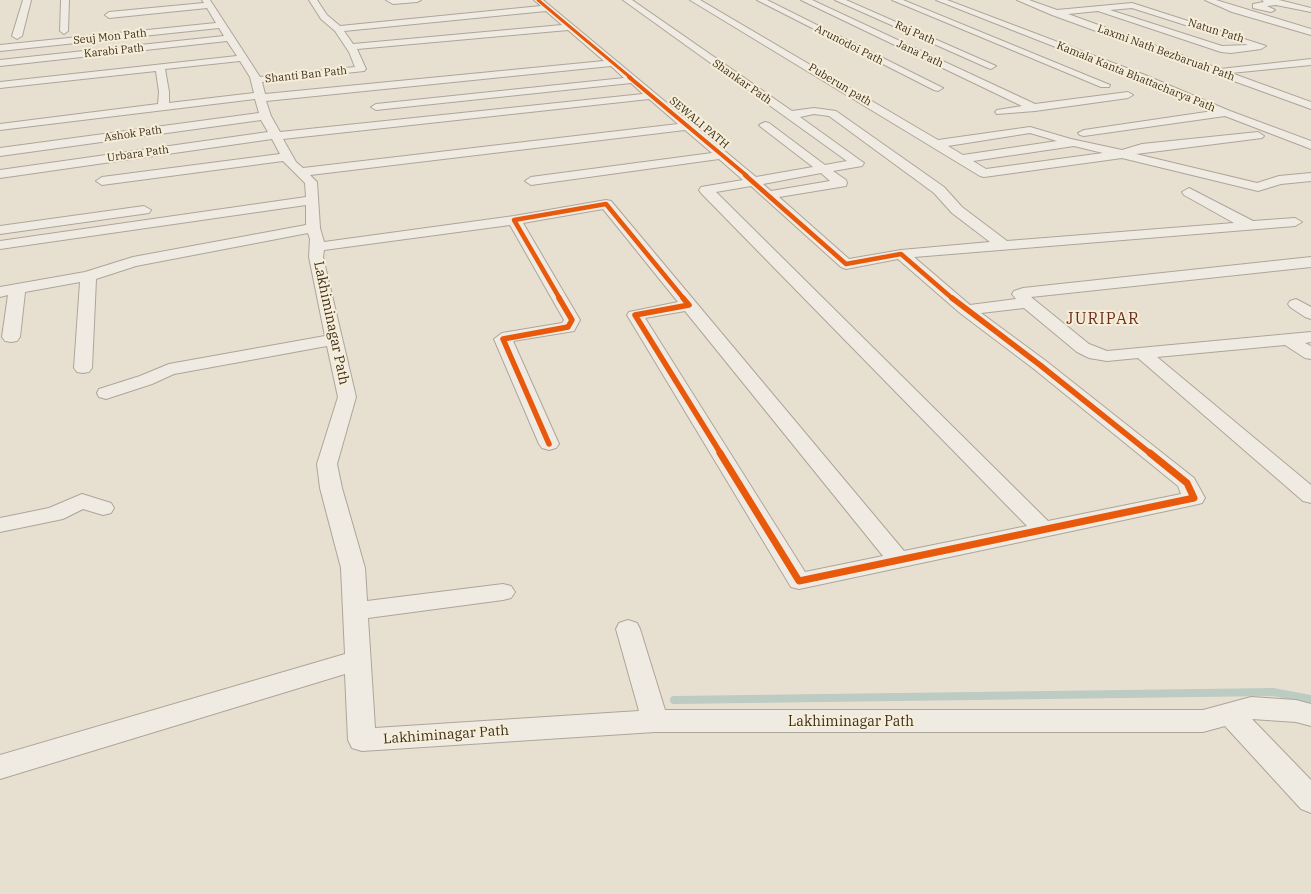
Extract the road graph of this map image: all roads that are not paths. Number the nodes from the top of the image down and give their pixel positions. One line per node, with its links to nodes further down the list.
1 (27, 0): 32 (street)
2 (65, 0): 30 (street)
3 (166, 0): 20 (street)
4 (314, 0): 29 (street, Shanti Ban Path)
5 (390, 0): 6 (street)
6 (417, 0)
7 (538, 0): 19 (street); 21 (street, SEWALI PATH)
8 (627, 0): 57 (street, Shankar Path)
9 (694, 0): 65 (street, Puberun path)
10 (761, 0): 48 (street, Arunodoi Path)
11 (805, 0): 54 (street, Jana Path)
12 (839, 0): 40 (street, Raj Path)
13 (896, 0): 46 (street)
14 (940, 0): 56 (street, Kamala Kanta Bhattacharya Path)
15 (1021, 0): 24 (street, Laxmi Nath Bezbaruah Path)
16 (1209, 0): 31 (street)
17 (1266, 0): 18 (street)
18 (1277, 2): 23 (street); 25 (street)
19 (474, 6)
20 (182, 8): 26 (street); 39 (street)
21 (549, 8): 28 (street, SEWALI PATH); 29 (street)
22 (1100, 8): 22 (street, Natun Path); 24 (street)
23 (1311, 10)
24 (1055, 13): 43 (street, Laxmi Nath Bezbaruah Path)
25 (1283, 13)
26 (109, 15)
27 (124, 25): 39 (street)
28 (570, 27): 33 (street); 38 (street, SEWALI PATH)
29 (338, 29): 33 (street, Shanti Ban Path)
30 (74, 30)
31 (1311, 32)
32 (17, 36)
33 (350, 47): 39 (street, Shanti Ban Path)
34 (0, 48): 39 (street, Seuj Mon Path)
35 (348, 62): 39 (street)
36 (1311, 62): 43 (street)
37 (0, 63): 39 (street, Karabi Path)
38 (613, 63): 44 (street, SEWALI PATH); 47 (street)
39 (243, 66): 41 (street); 42 (street); 47 (street); 52 (street); 58 (street); 67 (street, Ashok Path); 72 (street, Urbara Path); 74 (street, Lakhiminagar Path)
40 (992, 66)
41 (160, 67): 45 (street); 52 (street)
42 (0, 71)
43 (1217, 71): 51 (street, Laxmi Nath Bezbaruah Path)
44 (633, 80): 50 (street, SEWALI PATH); 53 (street)
45 (0, 85)
46 (1105, 85)
47 (370, 87): 53 (street)
48 (938, 88)
49 (1128, 95): 54 (street)
50 (652, 96): 58 (street); 60 (street, SEWALI PATH)
51 (1311, 106)
52 (163, 107): 61 (street)
53 (376, 107): 58 (street)
54 (1035, 108): 55 (street)
55 (1001, 112)
56 (1226, 113): 62 (street, Kamala Kanta Bhattacharya Path); 66 (street)
57 (788, 115): 71 (street, Shankar Path); 88 (street)
58 (379, 125)
59 (765, 125): 71 (street)
60 (686, 126): 69 (street, SEWALI PATH); 74 (street)
61 (0, 128)
62 (1084, 133)
63 (1258, 136): 68 (street)
64 (1074, 142): 65 (street); 68 (street); 70 (street)
65 (936, 144): 70 (street, Puberun path)
66 (1311, 144)
67 (0, 152)
68 (1122, 154): 70 (street, Puberun path); 73 (street)
69 (722, 155): 76 (street); 77 (street, SEWALI PATH)
70 (960, 159)
71 (824, 170): 77 (street); 79 (street)
72 (0, 174)
73 (1311, 177)
74 (303, 179): 75 (street); 80 (street); 86 (street, Lakhiminagar Path); 87 (street)
75 (102, 181)
76 (531, 181)
77 (755, 183): 79 (street, SEWALI PATH); 112 (street)
78 (1188, 192): 84 (street)
79 (769, 195): 89 (street, SEWALI PATH)
80 (175, 206)
81 (156, 209): 85 (street)
82 (514, 220): 86 (street); 96 (street); 108 (street)
83 (1295, 222): 84 (street)
84 (1249, 225): 88 (street)
85 (0, 230)
86 (315, 237): 91 (street); 103 (street, Lakhiminagar Path)
87 (0, 245)
88 (1003, 245): 89 (street)
89 (901, 254): 97 (street)
90 (1311, 262): 94 (street)
91 (88, 276): 92 (street); 106 (street)
92 (17, 289): 93 (street); 99 (street)
93 (0, 292)
94 (1028, 303): 97 (street); 104 (street)
95 (1296, 304): 98 (street)
96 (689, 305): 113 (street); 113 (street)
97 (966, 310): 112 (street)
98 (1311, 314)
99 (7, 320): 101 (street)
100 (1311, 336): 102 (street)
101 (11, 338)
102 (1288, 339): 104 (street); 105 (street)
103 (334, 340): 107 (street); 115 (street, Lakhiminagar Path)
104 (1141, 352): 109 (street)
105 (1311, 354)
106 (83, 368)
107 (106, 393)
108 (549, 444)
109 (1311, 496)
110 (103, 508): 111 (street)
111 (0, 526)
112 (1044, 530): 113 (street)
113 (899, 560)
114 (503, 592): 115 (street)
115 (355, 611): 117 (street, Lakhiminagar Path)
116 (628, 630): 120 (street)
117 (358, 660): 120 (street, Lakhiminagar Path); 121 (street)
118 (1231, 714): 119 (street, Lakhiminagar Path); 120 (street, Lakhiminagar Path); 122 (street)
119 (1311, 715)
120 (655, 721)
121 (0, 767)
122 (1311, 800)

